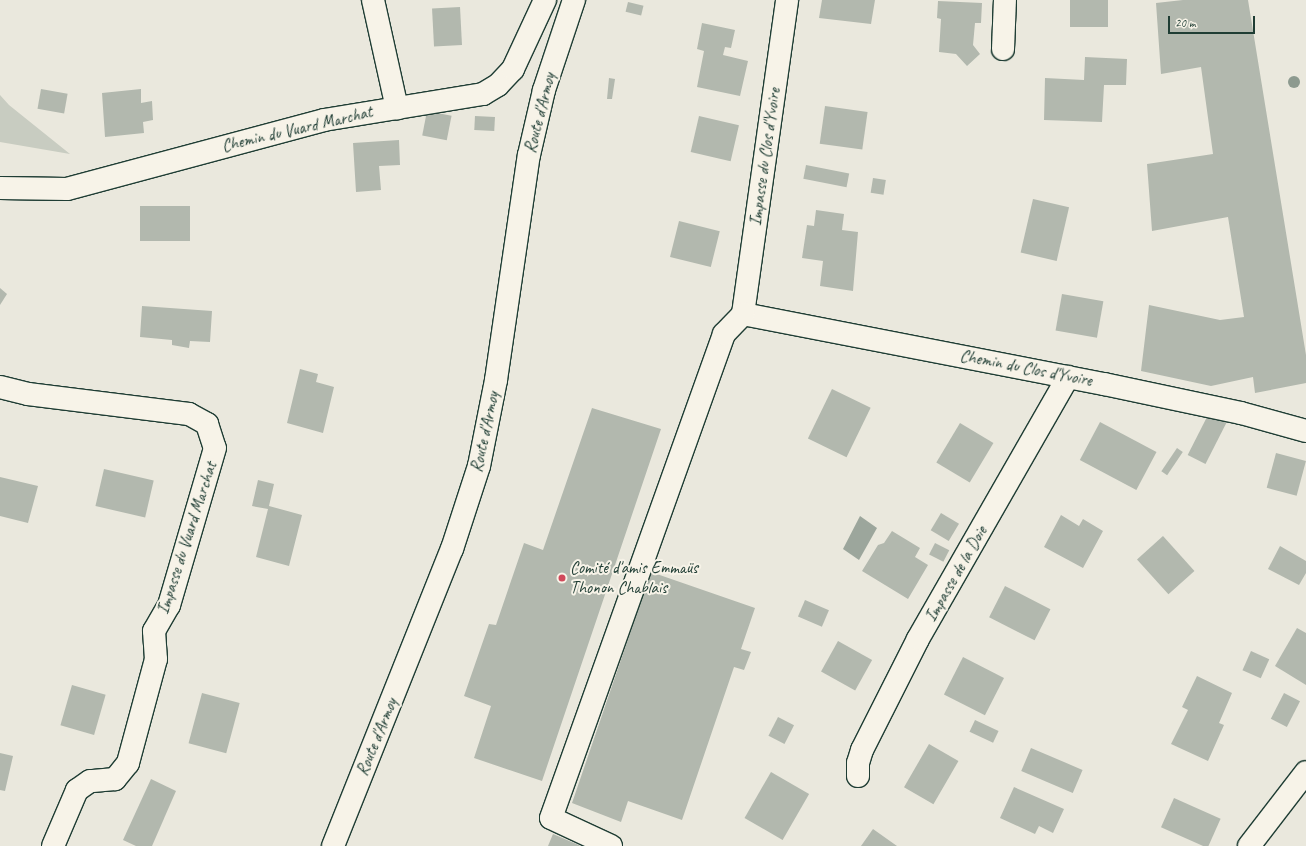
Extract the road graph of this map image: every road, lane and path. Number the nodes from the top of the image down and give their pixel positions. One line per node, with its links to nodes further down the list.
1 (373, 0): 7 (street)
2 (545, 0): 7 (street, Chemin du Vuard Marchat)
3 (574, 0): 16 (street, Route d'Armoy)
4 (787, 0): 9 (street, Impasse du Clos d'Yvoire)
5 (1005, 0): 6 (street)
6 (1003, 49)
7 (397, 108): 8 (street, Chemin du Vuard Marchat)
8 (0, 188)
9 (743, 314): 10 (street, Chemin du Clos d'Yvoire); 17 (street)
10 (1068, 377): 12 (street, Chemin du Clos d'Yvoire); 14 (street, Impasse de la Doie)
11 (0, 387): 15 (street, Impasse du Vuard Marchat)
12 (1306, 431)
13 (1306, 772): 18 (street)
14 (858, 776)
15 (53, 846)
16 (333, 846)
17 (612, 846)
18 (1249, 846)

